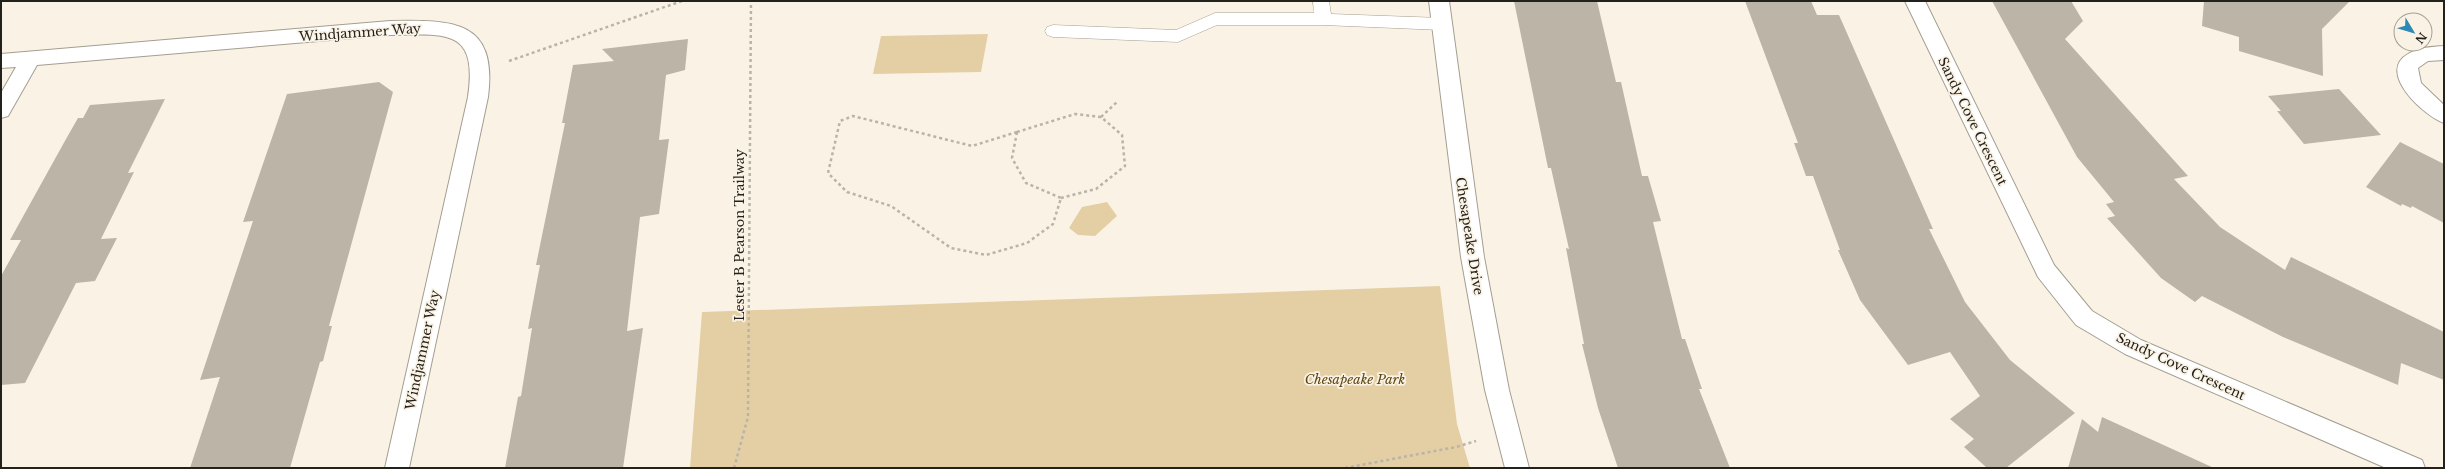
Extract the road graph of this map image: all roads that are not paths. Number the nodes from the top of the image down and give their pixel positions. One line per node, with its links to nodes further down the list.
1 (1322, 1): 4 (lane)
2 (1439, 1): 5 (street, Chesapeake Drive)
3 (1915, 1): 14 (street, Sandy Cove Crescent)
4 (1323, 19): 5 (lane); 6 (lane)
5 (1442, 24): 13 (street, Chesapeake Drive)
6 (1053, 31)
7 (2444, 53): 11 (street)
8 (31, 58): 9 (street, Windjammer Way); 10 (street); 12 (street, Windjammer Way)
9 (1, 60)
10 (1, 110)
11 (2444, 115)
12 (397, 468)
13 (1517, 468)
14 (2413, 468)

